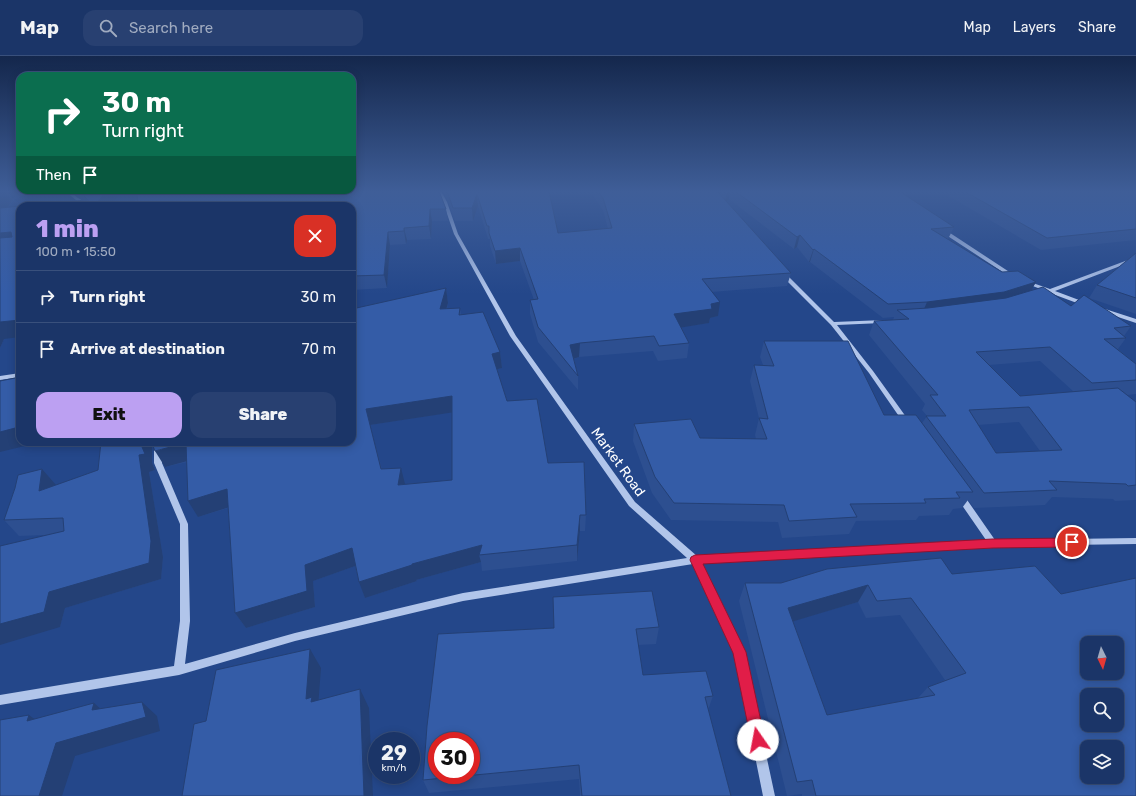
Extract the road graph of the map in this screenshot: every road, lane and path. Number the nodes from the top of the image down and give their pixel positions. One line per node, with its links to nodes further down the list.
1 (935, 225): 5 (street)
2 (453, 226): 19 (street, Market Road)
3 (1136, 258): 5 (street)
4 (779, 269): 11 (street)
5 (1050, 292): 6 (street); 7 (street)
6 (1035, 297)
7 (1087, 305)
8 (1095, 307): 10 (street)
9 (892, 321): 11 (street)
10 (1136, 321)
11 (833, 324): 14 (street)
12 (16, 376): 13 (street)
13 (0, 378)
14 (912, 429)
15 (158, 446): 20 (street)
16 (957, 493): 18 (street)
17 (1136, 541): 18 (street)
18 (993, 543): 19 (street)
19 (695, 560): 20 (street); 22 (street, Market Road)
20 (179, 670): 21 (street)
21 (0, 700)
22 (769, 796)

